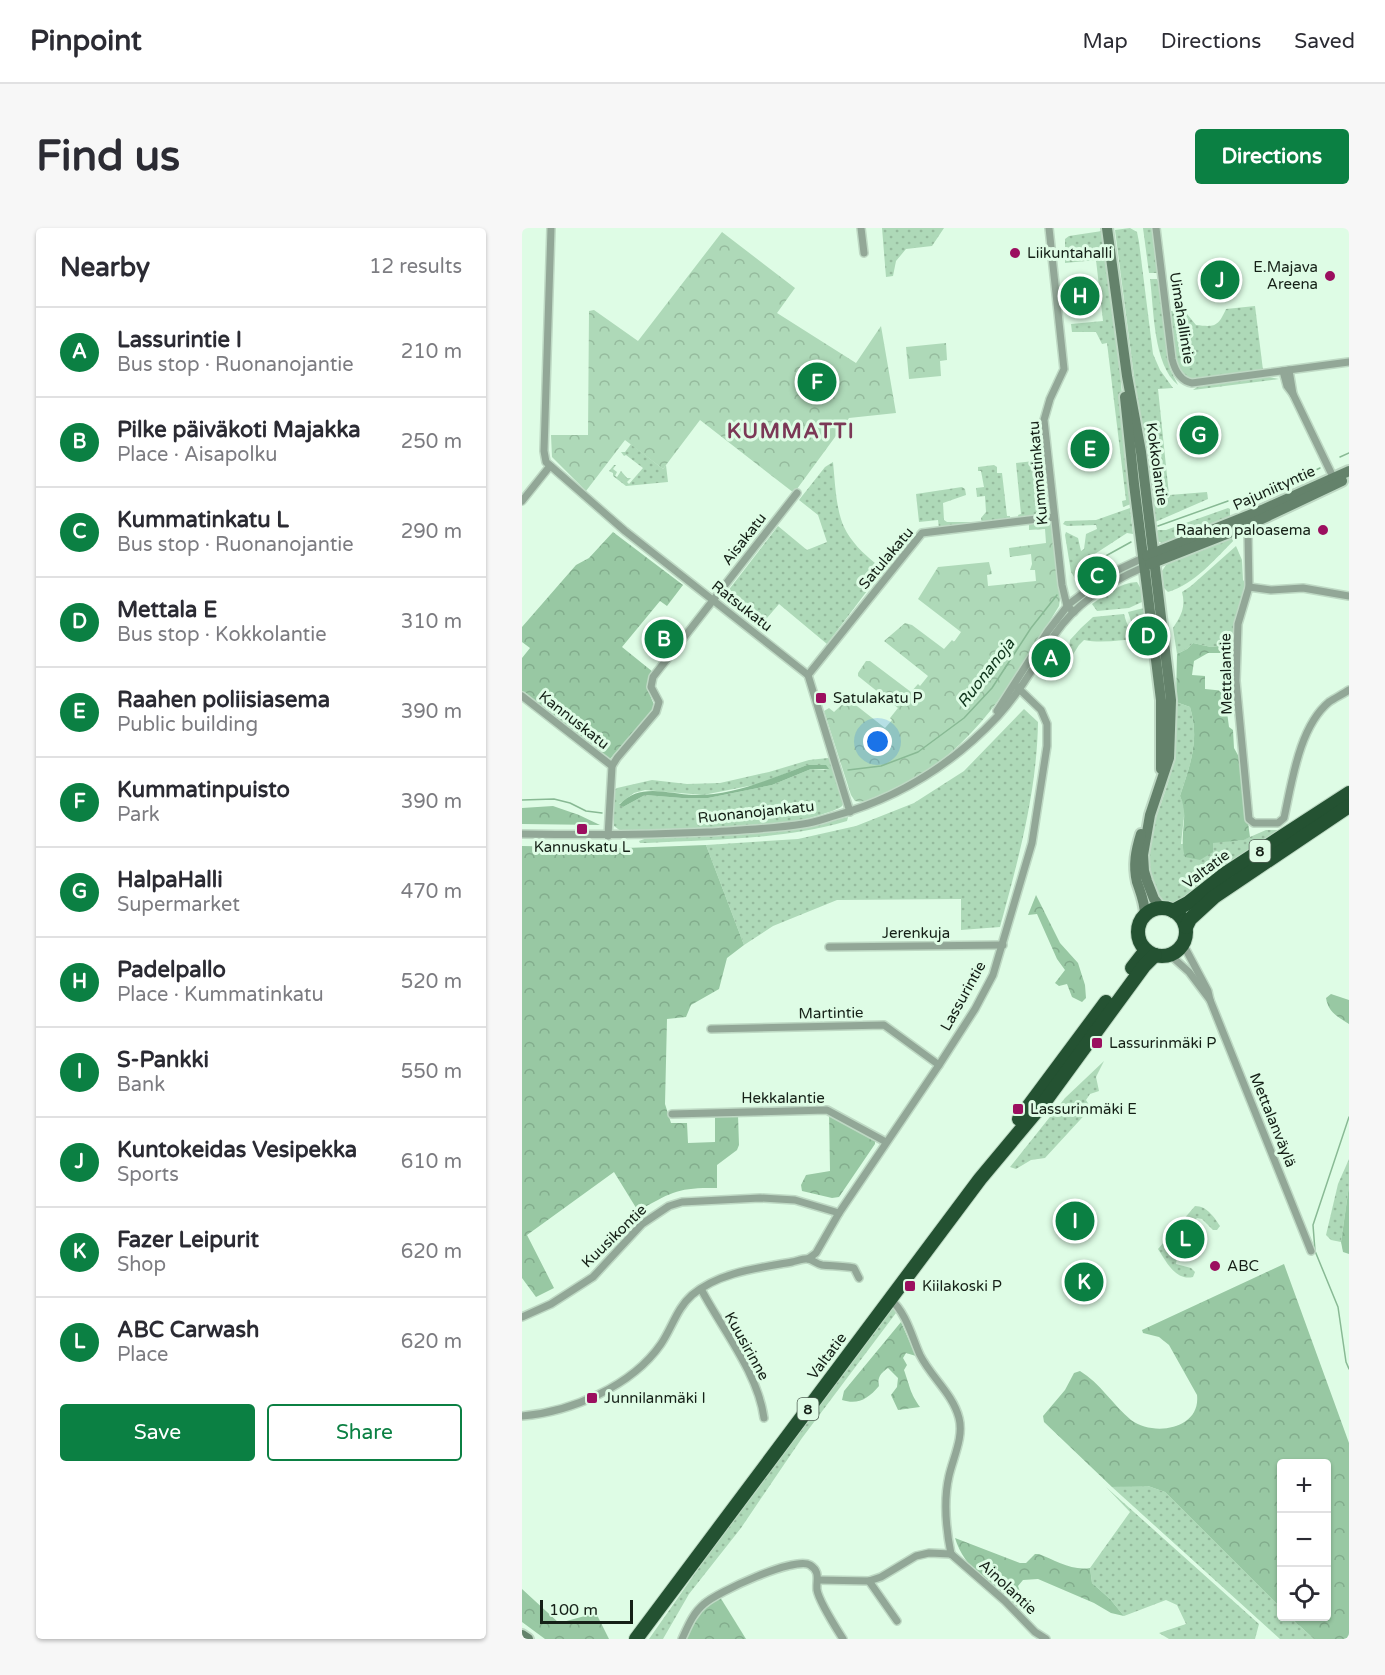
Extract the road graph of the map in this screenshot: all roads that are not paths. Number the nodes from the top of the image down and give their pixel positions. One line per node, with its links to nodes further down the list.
1 (550, 228): 9 (street)
2 (861, 228): 6 (street)
3 (1049, 228): 15 (street, Kummatinkatu)
4 (1107, 228): 17 (main road, Kokkolantie)
5 (1156, 228): 8 (street, Uimahallintie)
6 (864, 253)
7 (1349, 362): 8 (street, Uimahallintie)
8 (1286, 370): 12 (street)
9 (550, 466): 14 (street); 20 (street, Ratsukatu)
10 (1349, 471): 12 (main road, Pajuniityntie)
11 (1349, 478): 12 (main road, Pajuniityntie)
12 (1335, 481): 16 (main road, Pajuniityntie)
13 (797, 493): 20 (street, Aisakatu)
14 (522, 501)
15 (1054, 517): 21 (street, Kummatinkatu); 23 (street, Satulakatu)
16 (1245, 521): 17 (main road, Pajuniityntie); 18 (street, Mettalantie)
17 (1149, 560): 21 (street); 22 (street); 30 (main road, Kokkolantie)
18 (1249, 587): 19 (street); 25 (street, Mettalantie)
19 (1349, 596)
20 (713, 601): 23 (street, Ratsukatu); 27 (street, Aisakatu)
21 (1070, 603): 22 (street); 24 (street)
22 (1076, 610): 24 (street)
23 (808, 675): 31 (street)
24 (1018, 687): 31 (street, Ruonanojankatu); 38 (street, Lassurintie)
25 (1349, 690)
26 (522, 696): 27 (street, Kannuskatu)
27 (612, 766): 33 (street, Kannuskatu)
28 (1349, 793): 34 (highway, Valtatie / 8)
29 (1349, 806): 36 (highway, Valtatie / 8)
30 (1152, 810): 34 (main road, Kokkolantie); 35 (main road, Kokkolantie)
31 (850, 812): 33 (street, Ruonanojankatu)
32 (522, 834): 33 (street, Ruonanojankatu)
33 (608, 836)
34 (1167, 910): 35 (highway, 8); 36 (highway)
35 (1145, 915): 40 (highway)
36 (1186, 927): 37 (highway)
37 (1183, 944): 41 (highway); 42 (street, Mettalanväylä)
38 (1003, 945): 39 (street, Jerenkuja); 44 (street, Lassurintie)
39 (830, 947)
40 (1150, 952): 41 (highway); 52 (highway, Valtatie / 8)
41 (1170, 955): 42 (street, Mettalanväylä)
42 (1210, 1000): 48 (street, Mettalanväylä)
43 (711, 1029): 44 (street, Martintie)
44 (939, 1065): 46 (street, Lassurintie)
45 (672, 1114): 46 (street, Hekkalantie)
46 (886, 1142): 47 (street, Lassurintie)
47 (839, 1213): 49 (street, Lassurintie); 53 (street, Kuusikontie)
48 (1311, 1251)
49 (808, 1259): 50 (street); 51 (street)
50 (859, 1278)
51 (701, 1289): 54 (street); 55 (street, Kuusirinne)
52 (890, 1299): 56 (street); 62 (highway, Valtatie / 8)
53 (522, 1317)
54 (522, 1416)
55 (764, 1418)
56 (951, 1554): 58 (street); 65 (street, Ainolantie)
57 (818, 1580): 58 (street); 63 (street); 64 (street)
58 (869, 1581): 59 (street)
59 (897, 1621)
60 (522, 1635): 61 (main road)
61 (528, 1639)
62 (636, 1639)
63 (682, 1639)
64 (843, 1639)
65 (1047, 1639)

